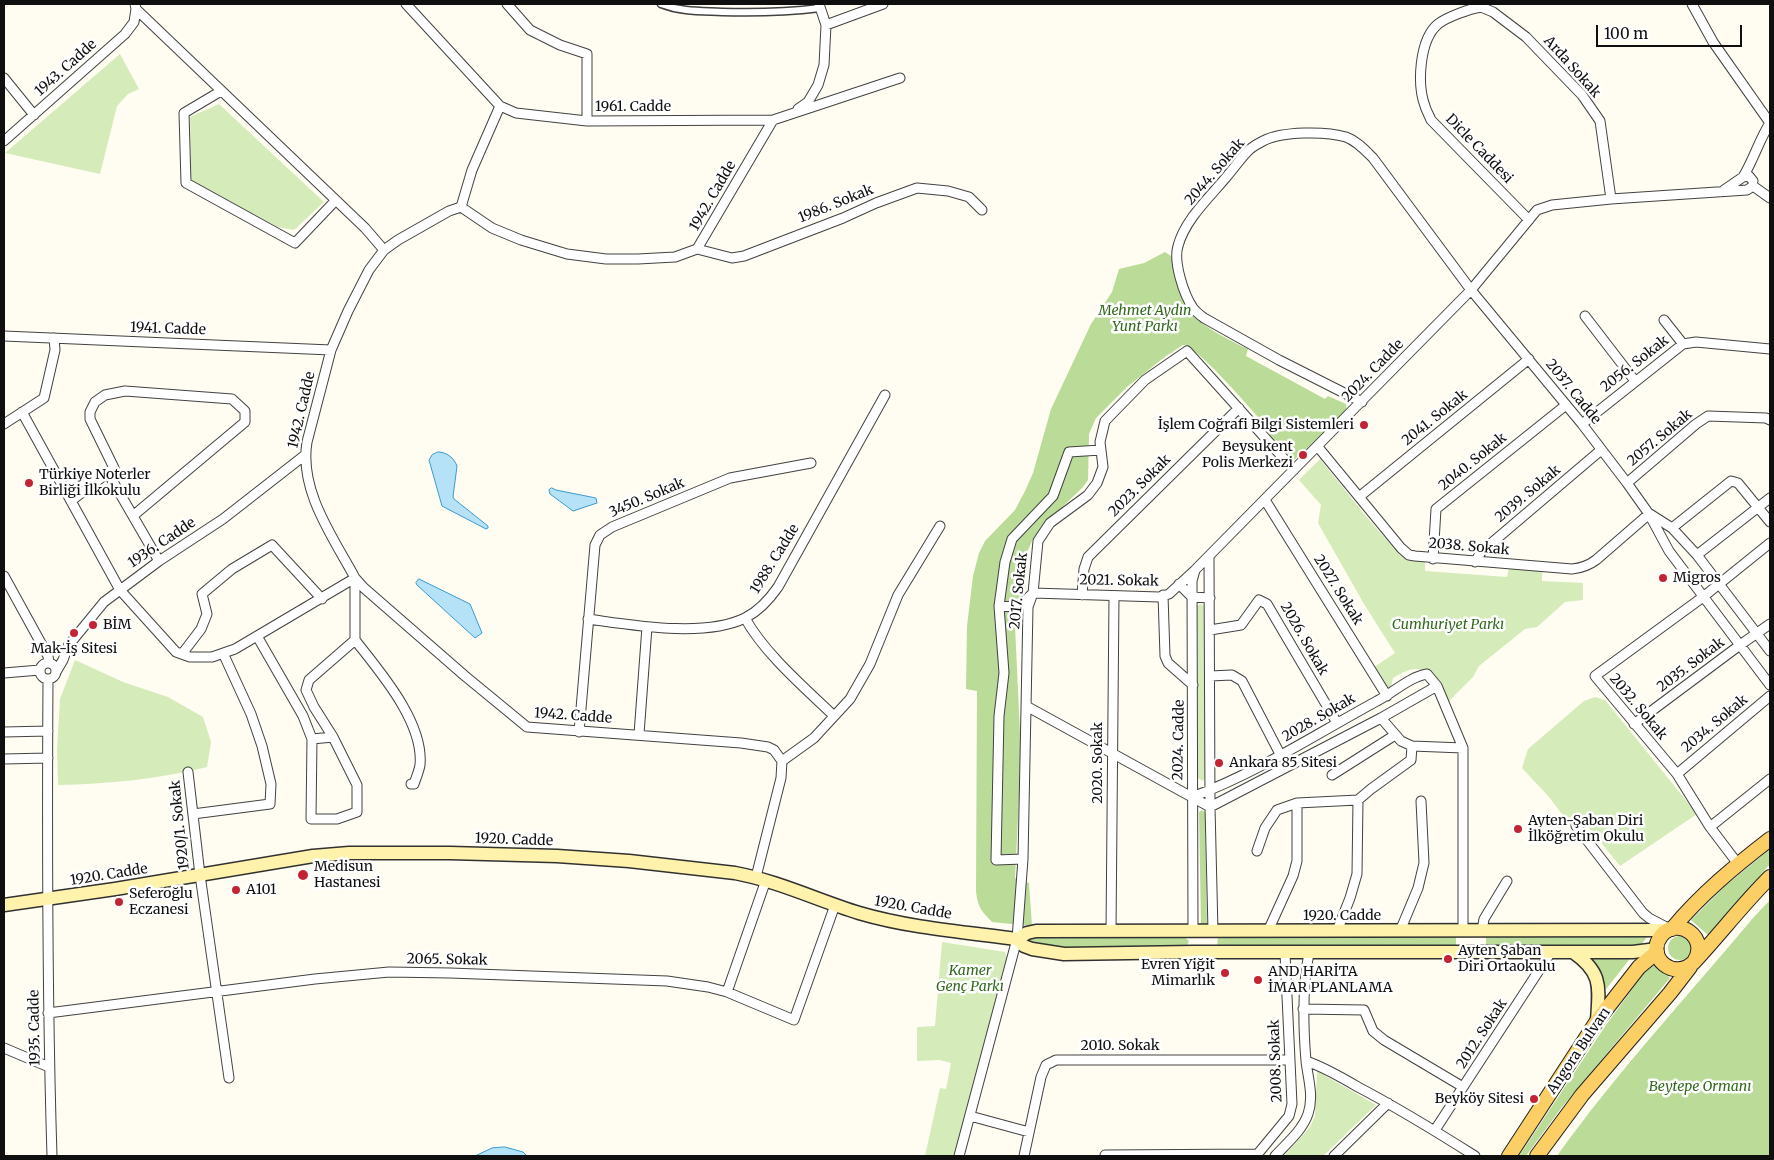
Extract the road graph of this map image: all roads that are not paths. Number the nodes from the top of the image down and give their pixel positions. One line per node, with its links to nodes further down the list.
1 (507, 4): 18 (street)
2 (661, 4): 6 (street)
3 (884, 4): 10 (street)
4 (1692, 4): 19 (street)
5 (410, 5): 14 (street)
6 (820, 6): 10 (street)
7 (1467, 6): 8 (street, Dicle Caddesi); 30 (street, Dicle Caddesi)
8 (1481, 6): 26 (street, Arda Sokak)
9 (136, 7): 13 (street); 16 (street, 1943. Cadde)
10 (826, 25): 15 (street)
11 (4, 78): 16 (street)
12 (900, 78): 15 (street, 1961. Cadde)
13 (221, 91): 27 (street); 27 (street)
14 (500, 106): 18 (street, 1961. Cadde); 28 (street)
15 (792, 114): 17 (street, 1961. Cadde)
16 (34, 115): 20 (street, 1943. Cadde)
17 (774, 120): 18 (street, 1961. Cadde); 31 (street, 1942. Cadde)
18 (587, 121)
19 (1770, 123): 21 (street)
20 (4, 141)
21 (1754, 158): 22 (street); 23 (street)
22 (1742, 177): 23 (street); 24 (street)
23 (1751, 185): 24 (street); 25 (street)
24 (1722, 192): 26 (street)
25 (1770, 198)
26 (1611, 199): 30 (street)
27 (336, 200): 32 (street)
28 (461, 207): 31 (street, 1942. Cadde); 32 (street, 1942. Cadde)
29 (982, 210): 31 (street, 1986. Sokak)
30 (1529, 220): 33 (street)
31 (697, 249)
32 (384, 250): 40 (street, 1942. Cadde)
33 (1472, 290): 41 (street, 2037. Cadde); 44 (street, 2024. Cadde); 44 (street, 2044. Sokak)
34 (1585, 316): 42 (street)
35 (1664, 320): 38 (street)
36 (54, 338): 37 (street, 1941. Cadde); 40 (street, 1941. Cadde); 47 (street)
37 (6, 339)
38 (1683, 344): 39 (street, 2056. Sokak); 42 (street, 2056. Sokak)
39 (1770, 349)
40 (332, 350): 54 (street, 1942. Cadde)
41 (1528, 359): 45 (street, 2037. Cadde); 59 (street, 2041. Sokak)
42 (1635, 381): 50 (street, 2056. Sokak)
43 (884, 395): 90 (street, 1988. Cadde)
44 (1362, 402): 51 (street, 2024. Cadde)
45 (1566, 405): 50 (street, 2037. Cadde); 72 (street, 2040. Sokak)
46 (1239, 408): 52 (street, 2017. Sokak); 56 (street, 2017. Sokak); 82 (street, 2023. Sokak)
47 (22, 412): 49 (street); 62 (street)
48 (1770, 420): 58 (street, 2057. Sokak)
49 (4, 424)
50 (1582, 424): 53 (street, 2037. Cadde)
51 (1318, 447): 56 (street, 2024. Cadde); 59 (street, 2038. Sokak)
52 (1101, 450): 81 (street, 2017. Sokak); 89 (street)
53 (1602, 450): 58 (street, 2037. Cadde); 74 (street, 2039. Sokak)
54 (305, 455): 73 (street, 1936. Cadde); 77 (street, 1942. Cadde)
55 (811, 463): 91 (street, 3450. Sokak)
56 (1294, 470): 61 (street, 2024. Cadde)
57 (108, 472): 62 (street); 65 (street); 65 (street)
58 (1628, 483): 64 (street, 2037. Cadde)
59 (1359, 497): 72 (street, 2038. Sokak)
60 (1770, 498): 63 (street)
61 (1265, 500): 71 (street, 2024. Cadde); 111 (street, 2027. Sokak)
62 (71, 501): 80 (street)
63 (1758, 507): 66 (street); 68 (street); 70 (street)
64 (1649, 514): 68 (street, 2037. Cadde); 74 (street, 2038. Sokak); 86 (street, 2037. Cadde)
65 (134, 515): 73 (street)
66 (1770, 522)
67 (940, 526): 114 (street)
68 (1672, 528): 70 (street, 2037. Cadde)
69 (1770, 543): 79 (street)
70 (1697, 555): 79 (street, 2037. Cadde)
71 (1209, 557): 75 (street, 2024. Cadde); 87 (street)
72 (1433, 559): 74 (street, 2038. Sokak)
73 (159, 561): 80 (street, 1936. Cadde)
74 (1475, 562)
75 (1195, 570): 78 (street, 2021. Sokak); 85 (street, 2024. Cadde)
76 (4, 576): 102 (street)
77 (355, 578): 88 (street); 97 (street); 120 (street, 1942. Cadde)
78 (1179, 584): 83 (street, 2021. Sokak); 85 (street)
79 (1720, 584): 86 (street); 95 (street, 2037. Cadde)
80 (120, 590): 101 (street); 104 (street, 1936. Cadde)
81 (1033, 592): 82 (street, 2021. Sokak); 89 (street); 113 (street, 2017. Sokak)
82 (1082, 595): 84 (street, 2021. Sokak)
83 (1163, 595): 84 (street, 2021. Sokak); 108 (street)
84 (1114, 596): 127 (street, 2020. Sokak)
85 (1192, 597): 87 (street); 108 (street, 2024. Cadde)
86 (1703, 597): 98 (street, 2037. Cadde); 117 (street, 2032. Sokak)
87 (1210, 598): 94 (street)
88 (322, 599): 96 (street); 101 (street)
89 (999, 606): 148 (street)
90 (745, 618): 93 (street, 1988. Cadde); 114 (street)
91 (588, 619): 93 (street, 1988. Cadde); 120 (street, 3450. Sokak)
92 (1770, 624): 95 (street)
93 (648, 627): 121 (street)
94 (1210, 630): 106 (street); 116 (street, 2026. Sokak)
95 (1757, 634): 98 (street, 2035. Sokak); 99 (street, 2037. Cadde)
96 (257, 636): 100 (street); 124 (street)
97 (355, 640): 123 (street); 136 (street)
98 (1740, 644): 109 (street, 2037. Cadde); 117 (street, 2035. Sokak)
99 (1770, 651)
100 (223, 653): 101 (street); 143 (street)
101 (182, 654)
102 (49, 663): 103 (street); 104 (street)
103 (40, 670): 105 (street); 107 (street)
104 (56, 672): 107 (street, 1936. Cadde)
105 (4, 673)
106 (1210, 676): 128 (street); 137 (street)
107 (48, 679): 118 (street)
108 (1193, 685): 138 (street, 2024. Cadde)
109 (1770, 685)
110 (1437, 686): 111 (street, 2028. Sokak); 115 (street, 2028. Sokak); 126 (street)
111 (1387, 696): 116 (street, 2028. Sokak)
112 (1770, 696): 133 (street, 2034. Sokak)
113 (1028, 708): 127 (street); 148 (street, 2017. Sokak)
114 (834, 716): 131 (street)
115 (1380, 718): 122 (street); 142 (street, 2028. Sokak)
116 (1337, 723): 128 (street, 2028. Sokak)
117 (1634, 724): 133 (street, 2032. Sokak)
118 (48, 731): 119 (street); 129 (street)
119 (4, 732)
120 (578, 732): 121 (street, 1942. Cadde)
121 (639, 734): 131 (street, 1942. Cadde)
122 (1395, 734): 125 (street); 134 (street)
123 (333, 738): 124 (street); 124 (street)
124 (312, 739)
125 (1412, 746): 126 (street); 139 (street)
126 (1463, 748): 164 (street)
127 (1112, 753): 138 (street); 158 (street, 2020. Sokak)
128 (1282, 756): 137 (street, 2028. Sokak)
129 (48, 758): 130 (street); 154 (street)
130 (4, 759)
131 (782, 761): 152 (street)
132 (188, 772): 143 (street, 1920/1. Sokak)
133 (1677, 774): 145 (street, 2032. Sokak)
134 (1332, 775)
135 (1770, 779): 145 (street)
136 (411, 784)
137 (1210, 790): 138 (street, 2028. Sokak); 142 (street)
138 (1192, 797): 142 (street); 159 (street, 2024. Cadde)
139 (1358, 800): 141 (street); 162 (street)
140 (1421, 801): 163 (street)
141 (1297, 803): 147 (street); 161 (street)
142 (1210, 806): 160 (street)
143 (193, 814): 150 (street, 1920/1. Sokak)
144 (1576, 826): 157 (street)
145 (1710, 827): 149 (street, 2032. Sokak)
146 (1770, 839): 149 (main road, Angora Bulvarı)
147 (1257, 852)
148 (1023, 859): 166 (street, 2017. Sokak)
149 (1738, 864): 157 (main road, Angora Bulvarı)
150 (200, 875): 152 (main road, 1920. Cadde); 154 (main road, 1920. Cadde); 177 (street, 1920/1. Sokak)
151 (1770, 877): 176 (main road, Angora Bulvarı)
152 (761, 878): 155 (main road, 1920. Cadde); 178 (street)
153 (1507, 881): 165 (street)
154 (47, 900): 156 (main road, 1920. Cadde); 180 (street, 1935. Cadde)
155 (835, 905): 166 (main road, 1920. Cadde); 178 (street, 2065. Sokak)
156 (4, 906)
157 (1671, 929): 165 (main road, 1920. Cadde); 167 (main road, Angora Bulvarı); 176 (main road)
158 (1111, 931): 159 (main road, 1920. Cadde); 166 (main road, 1920. Cadde)
159 (1193, 931): 160 (main road, 1920. Cadde); 168 (main road)
160 (1213, 931): 161 (main road, 1920. Cadde); 169 (main road)
161 (1268, 931): 162 (main road, 1920. Cadde)
162 (1337, 931): 163 (main road, 1920. Cadde)
163 (1400, 931): 164 (main road, 1920. Cadde)
164 (1463, 931): 165 (main road, 1920. Cadde); 170 (main road)
165 (1482, 931): 171 (main road)
166 (1017, 939): 168 (main road, 1920. Cadde); 189 (street, 2017. Sokak)
167 (1657, 950): 173 (main road, 1920. Cadde); 176 (main road); 181 (main road, Angora Bulvarı)
168 (1193, 952): 169 (main road, 1920. Cadde)
169 (1213, 952): 174 (main road, 1920. Cadde)
170 (1463, 952): 171 (main road, 1920. Cadde); 175 (main road, 1920. Cadde)
171 (1483, 952): 172 (main road, 1920. Cadde)
172 (1551, 952): 173 (main road, 1920. Cadde); 187 (street, 2012. Sokak)
173 (1573, 952): 181 (main road)
174 (1286, 953): 175 (main road, 1920. Cadde); 183 (street, 2008. Sokak)
175 (1309, 953): 179 (street)
176 (1692, 964): 201 (main road, Angora Bulvarı)
177 (216, 991): 178 (street, 2065. Sokak); 180 (street, 2065. Sokak); 186 (street, 1920/1. Sokak)
178 (726, 992)
179 (1304, 1009): 184 (street); 187 (street)
180 (48, 1013): 185 (street, 1935. Cadde)
181 (1597, 1021): 200 (main road, Angora Bulvarı)
182 (4, 1048): 185 (street)
183 (1290, 1060): 191 (street, 2010. Sokak); 192 (street, 2008. Sokak)
184 (1306, 1061): 188 (street); 197 (street)
185 (49, 1067): 193 (street, 1935. Cadde)
186 (229, 1078)
187 (1464, 1087): 190 (street, 2012. Sokak)
188 (1388, 1103): 190 (street); 198 (street)
189 (970, 1116): 191 (street); 194 (street, 2017. Sokak)
190 (1435, 1130): 199 (street)
191 (1029, 1132): 195 (street, 2010. Sokak)
192 (1257, 1155): 196 (street)
193 (52, 1156)
194 (959, 1156)
195 (1024, 1156)
196 (1105, 1156)
197 (1275, 1156)
198 (1334, 1156)
199 (1475, 1156)
200 (1509, 1156)
201 (1537, 1156)

